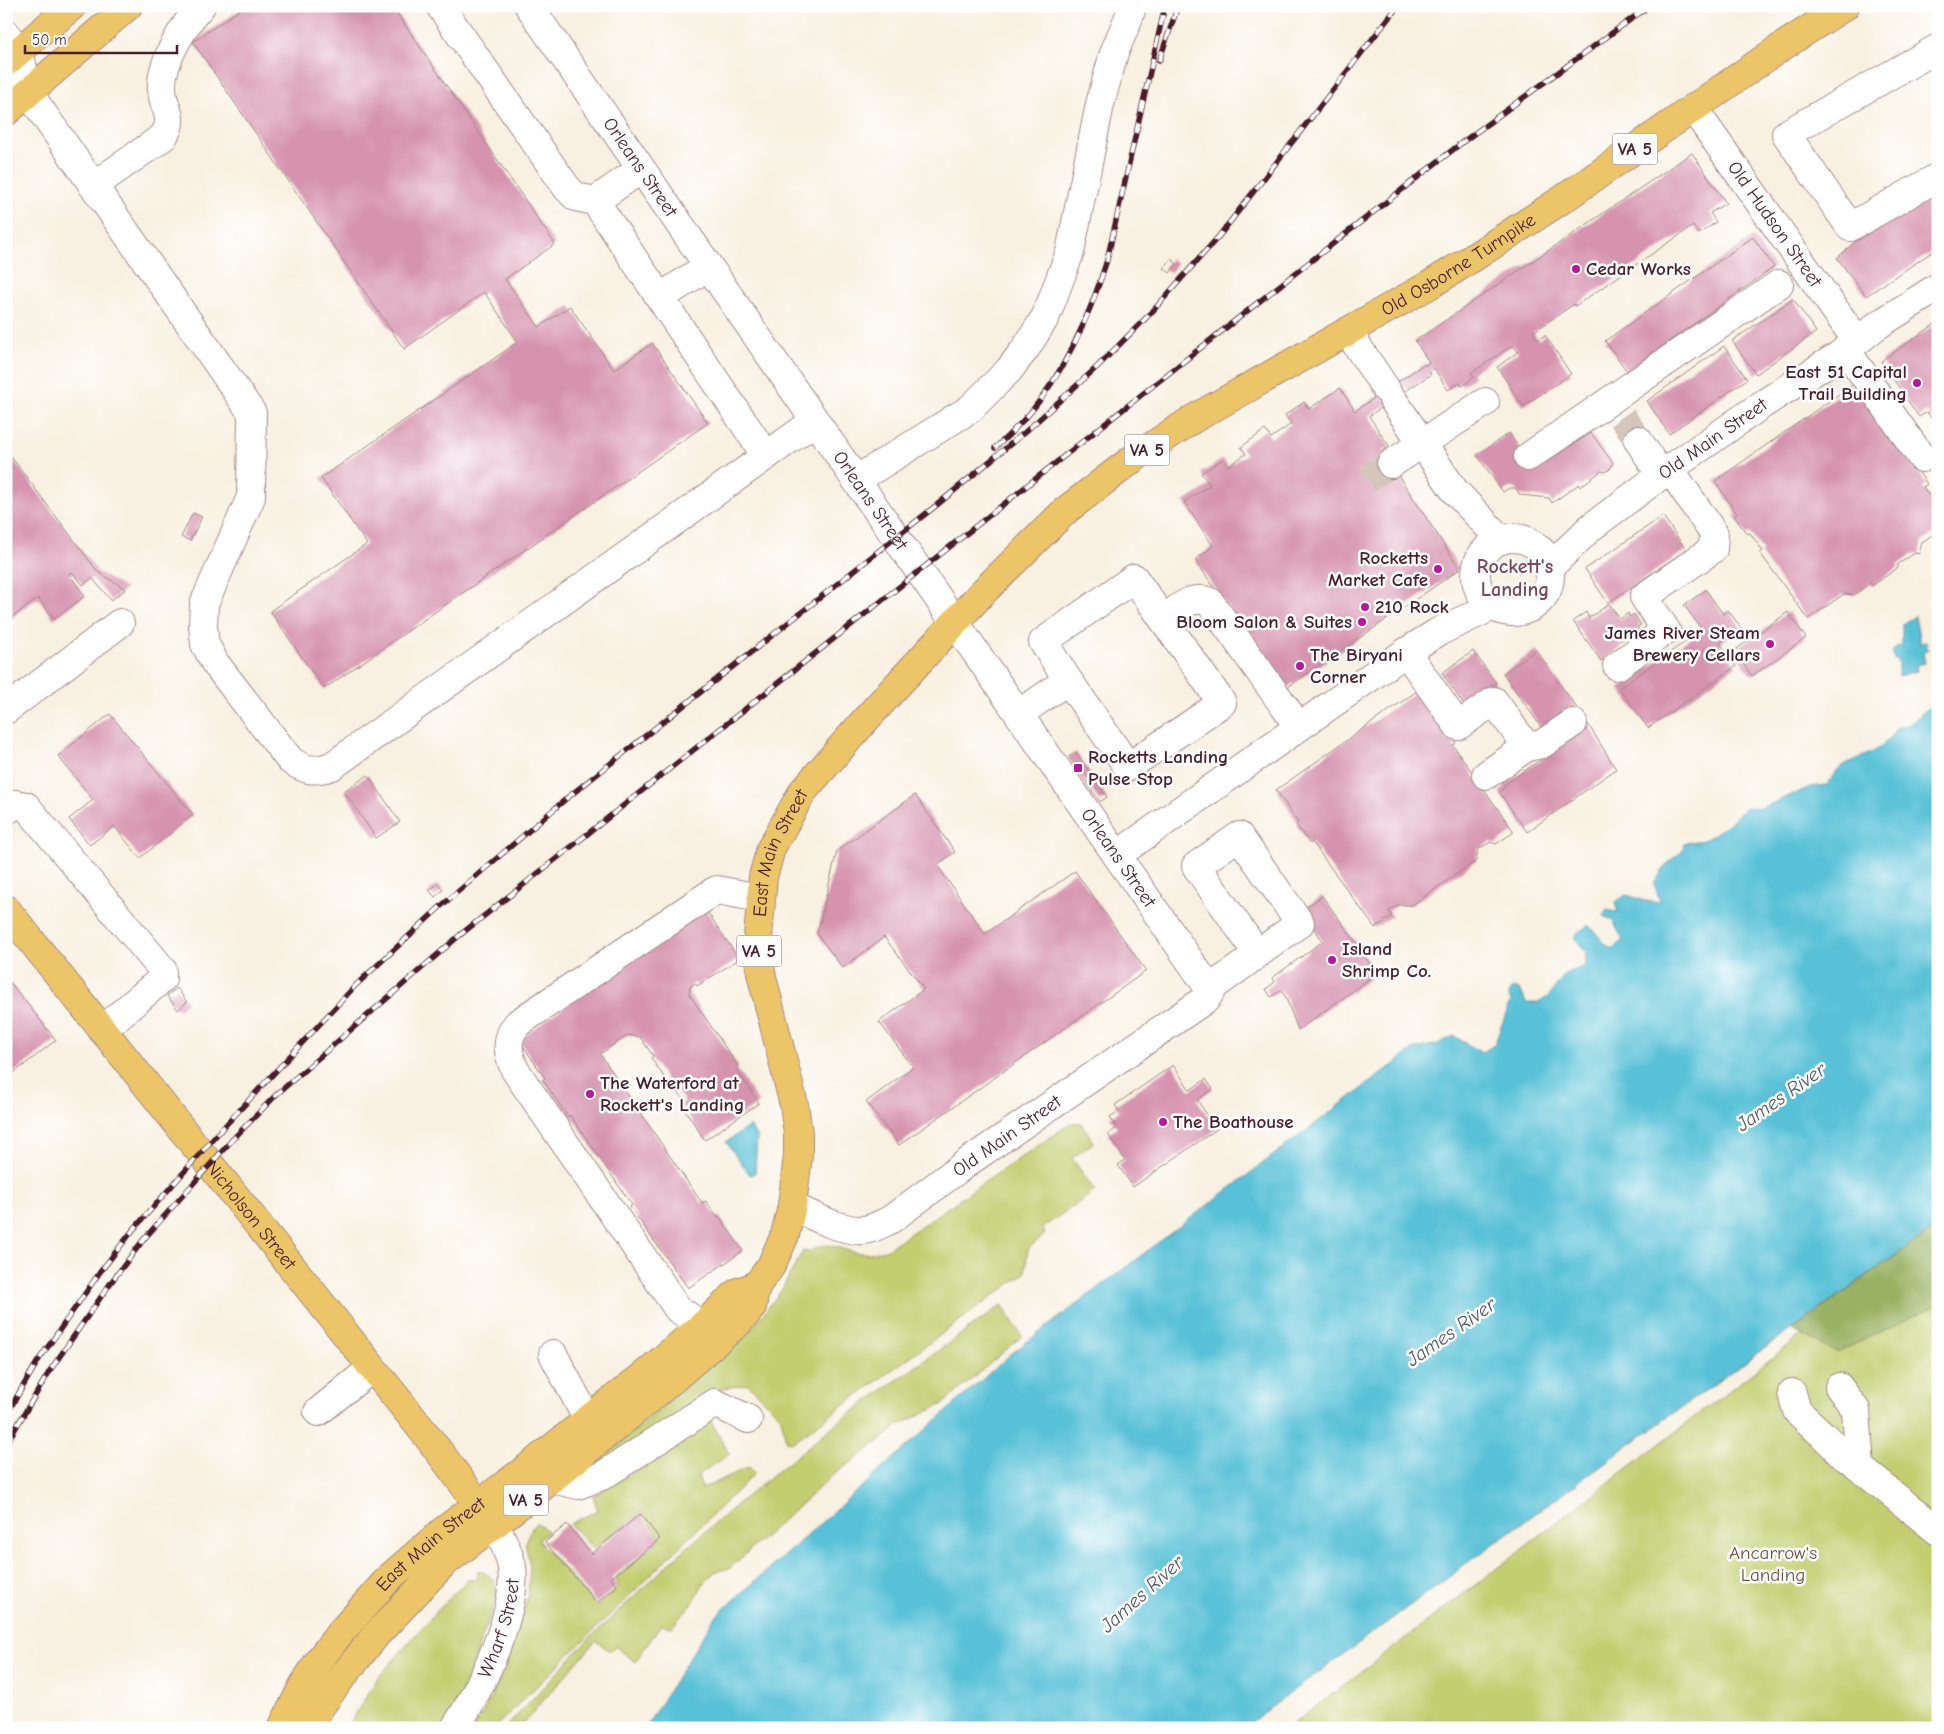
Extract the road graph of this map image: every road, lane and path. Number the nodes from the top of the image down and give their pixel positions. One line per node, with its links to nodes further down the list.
1 (72, 6): 9 (main road)
2 (128, 6): 10 (main road)
3 (202, 6): 15 (street)
4 (440, 6): 16 (street)
5 (529, 6): 13 (street, Orleans Street)
6 (1132, 6): 32 (street)
7 (1845, 6): 11 (main road, Old Osborne Turnpike / VA 5)
8 (1938, 48): 14 (street)
9 (10, 49): 10 (street)
10 (17, 86): 12 (main road); 15 (street)
11 (1693, 108): 21 (main road, Old Osborne Turnpike / VA 5); 22 (street, Old Hudson Street)
12 (6, 112)
13 (641, 168): 16 (street); 17 (street, Orleans Street)
14 (1938, 177)
15 (93, 186): 27 (street)
16 (595, 201): 20 (street)
17 (708, 266): 20 (street); 24 (street, Orleans Street)
18 (1779, 284): 28 (street)
19 (1938, 287): 22 (street, Old Main Street)
20 (660, 298): 27 (street)
21 (1348, 332): 26 (street); 33 (main road, Old Osborne Turnpike / VA 5)
22 (1851, 346): 29 (street, Old Hudson Street); 31 (street, Old Main Street)
23 (1484, 402): 26 (street)
24 (815, 421): 27 (street); 32 (street, Orleans Street)
25 (1638, 440): 31 (street)
26 (1423, 445): 30 (street); 34 (street)
27 (766, 456)
28 (1528, 456)
29 (1922, 458)
30 (1391, 464)
31 (1666, 472): 35 (street, Old Main Street); 41 (street)
32 (856, 480): 39 (street, Orleans Street)
33 (1065, 511): 39 (main road, East Main Street / VA 5)
34 (1491, 548): 35 (street); 36 (street)
35 (1543, 557): 36 (street)
36 (1485, 597): 40 (street)
37 (1163, 619): 42 (street); 42 (street); 46 (street)
38 (120, 623): 43 (street)
39 (956, 624): 44 (street, Orleans Street); 51 (main road, East Main Street / VA 5)
40 (1406, 652): 46 (street); 47 (street)
41 (1618, 666)
42 (1068, 680): 44 (street)
43 (6, 710)
44 (1019, 714): 50 (street, Orleans Street)
45 (1573, 723): 47 (street)
46 (1299, 727): 50 (street)
47 (1527, 748): 48 (street)
48 (1486, 775)
49 (6, 811): 55 (street)
50 (1117, 855): 54 (street, Orleans Street)
51 (760, 898): 56 (main road, East Main Street / VA 5); 58 (street)
52 (6, 909): 55 (main road, Nicholson Street)
53 (1258, 953): 54 (street, Old Main Street)
54 (1210, 991): 56 (street, Old Main Street)
55 (102, 1030): 60 (main road, Nicholson Street)
56 (792, 1206): 57 (main road, East Main Street / VA 5)
57 (756, 1286): 58 (main road, East Main Street / VA 5); 67 (main road, East Main Street / VA 5)
58 (702, 1326): 64 (main road, East Main Street / VA 5)
59 (553, 1354): 64 (street)
60 (372, 1368): 63 (street); 68 (main road, Nicholson Street)
61 (1839, 1387): 66 (street)
62 (1792, 1393): 66 (street)
63 (318, 1412)
64 (590, 1418): 68 (main road, East Main Street / VA 5)
65 (748, 1420): 67 (street)
66 (1860, 1468): 69 (street)
67 (552, 1479): 68 (main road, East Main Street / VA 5)
68 (487, 1515): 70 (main road, East Main Street / VA 5); 71 (main road, East Main Street / VA 5); 72 (street, Wharf Street)
69 (1938, 1531)
70 (282, 1728)
71 (305, 1728)
72 (455, 1728)

